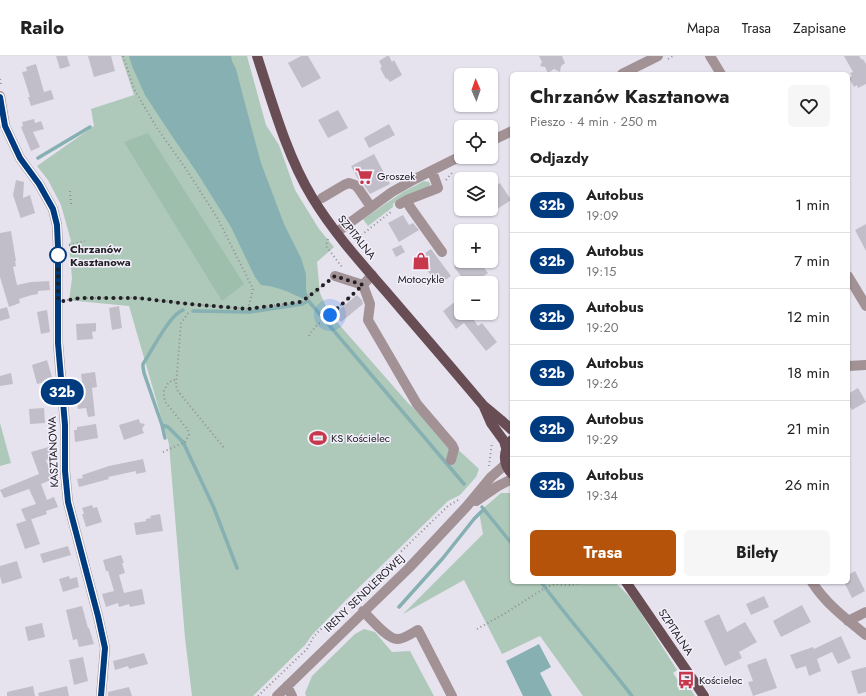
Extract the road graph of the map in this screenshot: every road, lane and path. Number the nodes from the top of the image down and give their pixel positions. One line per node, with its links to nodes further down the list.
1 (124, 56): 28 (path)
2 (257, 56): 17 (main road, SZPITALNA)
3 (658, 56): 5 (street)
4 (710, 56): 6 (street)
5 (626, 72)
6 (720, 72)
7 (0, 96): 26 (street, KASZTANOWA)
8 (510, 132): 9 (street)
9 (498, 138)
10 (454, 160): 11 (street)
11 (432, 171): 15 (street); 21 (street)
12 (70, 190): 14 (path)
13 (322, 198): 15 (street)
14 (71, 204)
15 (371, 207): 17 (street)
16 (391, 212): 18 (path)
17 (333, 234): 22 (main road, SZPITALNA); 23 (path)
18 (357, 238)
19 (85, 241): 20 (path)
20 (69, 246)
21 (442, 252)
22 (372, 275): 25 (street); 34 (main road, SZPITALNA)
23 (335, 276): 25 (street); 28 (path)
24 (850, 279): 27 (street)
25 (363, 285): 30 (path); 40 (street)
26 (58, 300): 28 (path); 57 (street, KASZTANOWA)
27 (866, 306)
28 (248, 309)
29 (188, 313): 33 (path)
30 (309, 336)
31 (866, 365): 32 (street)
32 (850, 366)
33 (177, 380): 38 (path); 39 (path)
34 (483, 405): 35 (main road, SZPITALNA); 37 (main road, SZPITALNA)
35 (510, 428)
36 (492, 439): 42 (path)
37 (509, 444): 41 (main road)
38 (225, 449)
39 (163, 452)
40 (451, 460)
41 (506, 464): 43 (main road); 45 (street)
42 (488, 467)
43 (510, 471)
44 (510, 480): 45 (street)
45 (464, 502): 51 (street, IRENY SENDLEROWEJ); 58 (path)
46 (556, 584): 48 (path)
47 (556, 584): 54 (path)
48 (576, 584)
49 (627, 584): 62 (main road, SZPITALNA)
50 (813, 584): 53 (street)
51 (363, 611): 56 (street, IRENY SENDLEROWEJ); 61 (street)
52 (866, 612): 53 (street)
53 (848, 620): 55 (street)
54 (477, 629)
55 (866, 636)
56 (287, 686): 59 (street, IRENY SENDLEROWEJ); 60 (street)
57 (101, 696)
58 (258, 696)
59 (277, 696)
60 (292, 696)
61 (452, 696)
62 (704, 696)

